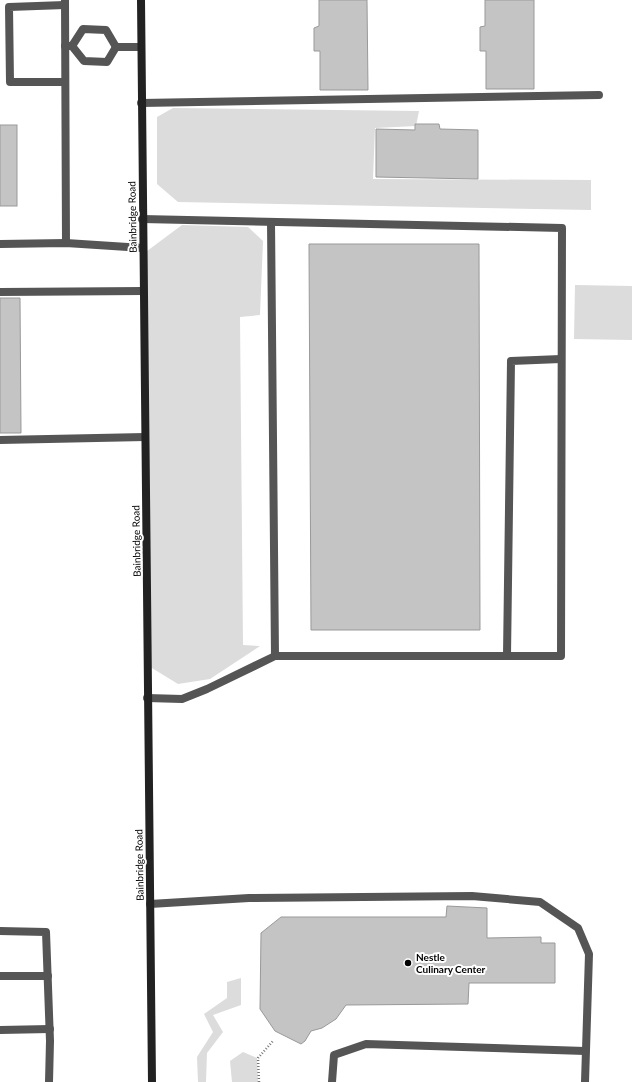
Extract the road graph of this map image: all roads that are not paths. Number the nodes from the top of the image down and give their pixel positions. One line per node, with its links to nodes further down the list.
1 (141, 0): 5 (street, Bainbridge Road)
2 (65, 3): 3 (lane); 6 (lane)
3 (68, 46): 4 (lane); 4 (lane); 6 (lane)
4 (116, 47): 5 (lane)
5 (141, 47): 8 (street, Bainbridge Road)
6 (65, 82): 11 (lane)
7 (599, 95): 8 (lane)
8 (141, 103): 9 (street, Bainbridge Road)
9 (142, 219): 10 (lane); 13 (street, Bainbridge Road)
10 (271, 222): 16 (lane); 19 (lane)
11 (66, 243): 12 (lane); 13 (lane)
12 (0, 244)
13 (143, 248): 14 (street, Bainbridge Road)
14 (143, 291): 15 (lane); 17 (street, Bainbridge Road)
15 (0, 292)
16 (561, 359): 20 (lane); 20 (lane)
17 (145, 437): 18 (lane); 21 (street, Bainbridge Road)
18 (0, 440)
19 (275, 656): 20 (lane); 21 (lane)
20 (507, 656)
21 (148, 698): 22 (street, Bainbridge Road)
22 (150, 904): 28 (lane); 30 (street, Bainbridge Road)
23 (0, 931): 25 (lane)
24 (0, 976): 25 (lane)
25 (48, 976): 26 (lane)
26 (50, 1029): 27 (lane); 29 (lane)
27 (0, 1030)
28 (585, 1051): 31 (lane); 32 (lane)
29 (49, 1082)
30 (152, 1082)
31 (332, 1082)
32 (585, 1082)

